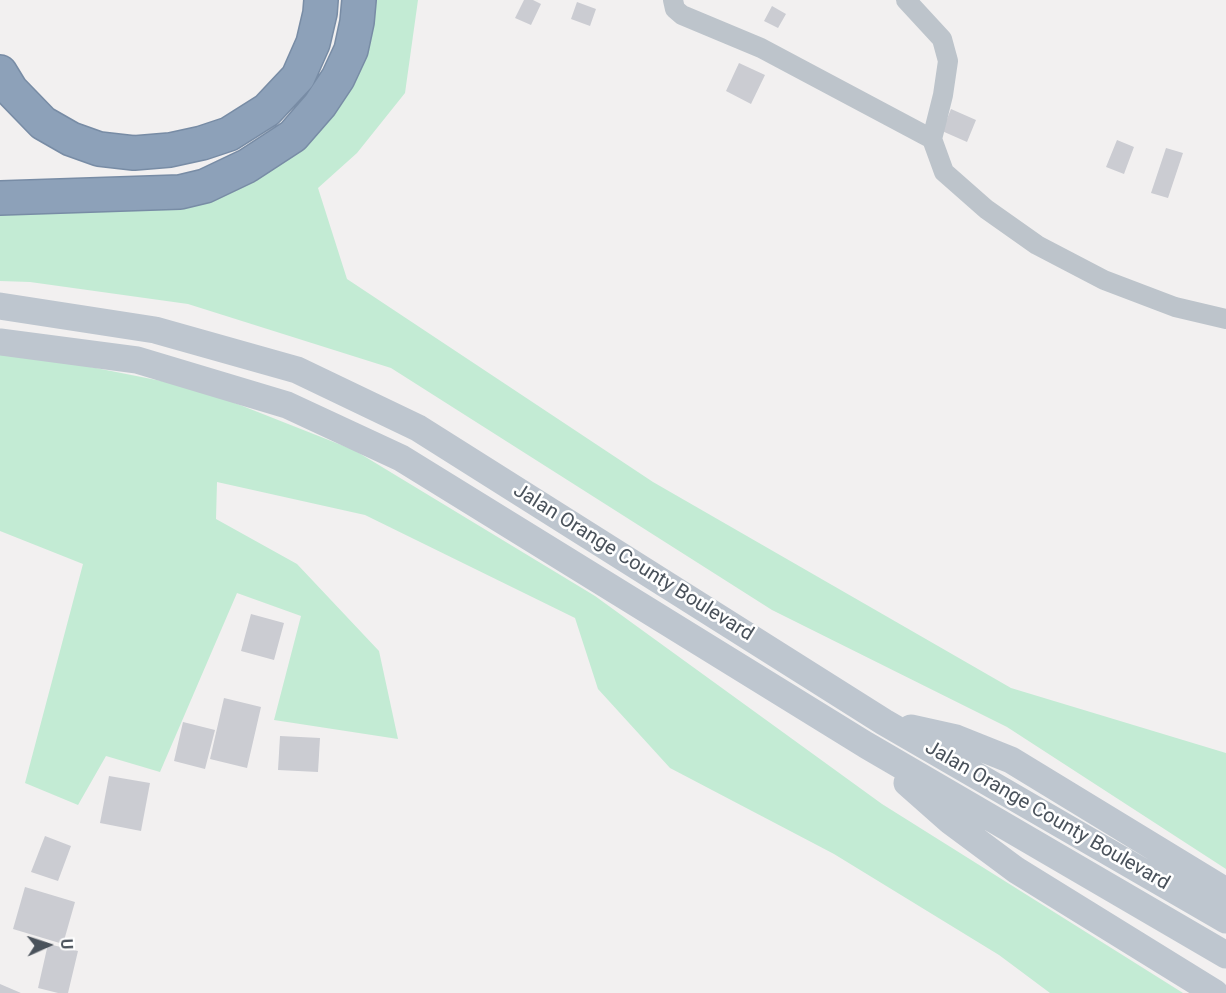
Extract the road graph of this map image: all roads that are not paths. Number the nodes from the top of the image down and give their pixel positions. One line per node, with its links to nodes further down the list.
1 (321, 0): 5 (highway)
2 (359, 0): 7 (highway)
3 (673, 0): 6 (street)
4 (906, 0): 6 (street)
5 (0, 72)
6 (932, 139): 9 (street)
7 (0, 198)
8 (0, 306): 11 (main road, Jalan Orange County Boulevard)
9 (1226, 319)
10 (0, 342): 12 (main road, Jalan Orange County Boulevard)
11 (884, 722): 13 (main road); 14 (main road, Jalan Orange County Boulevard)
12 (866, 745): 15 (main road, Jalan Orange County Boulevard); 16 (main road)
13 (1226, 891)
14 (1226, 920)
15 (1226, 955)
16 (1215, 993)

